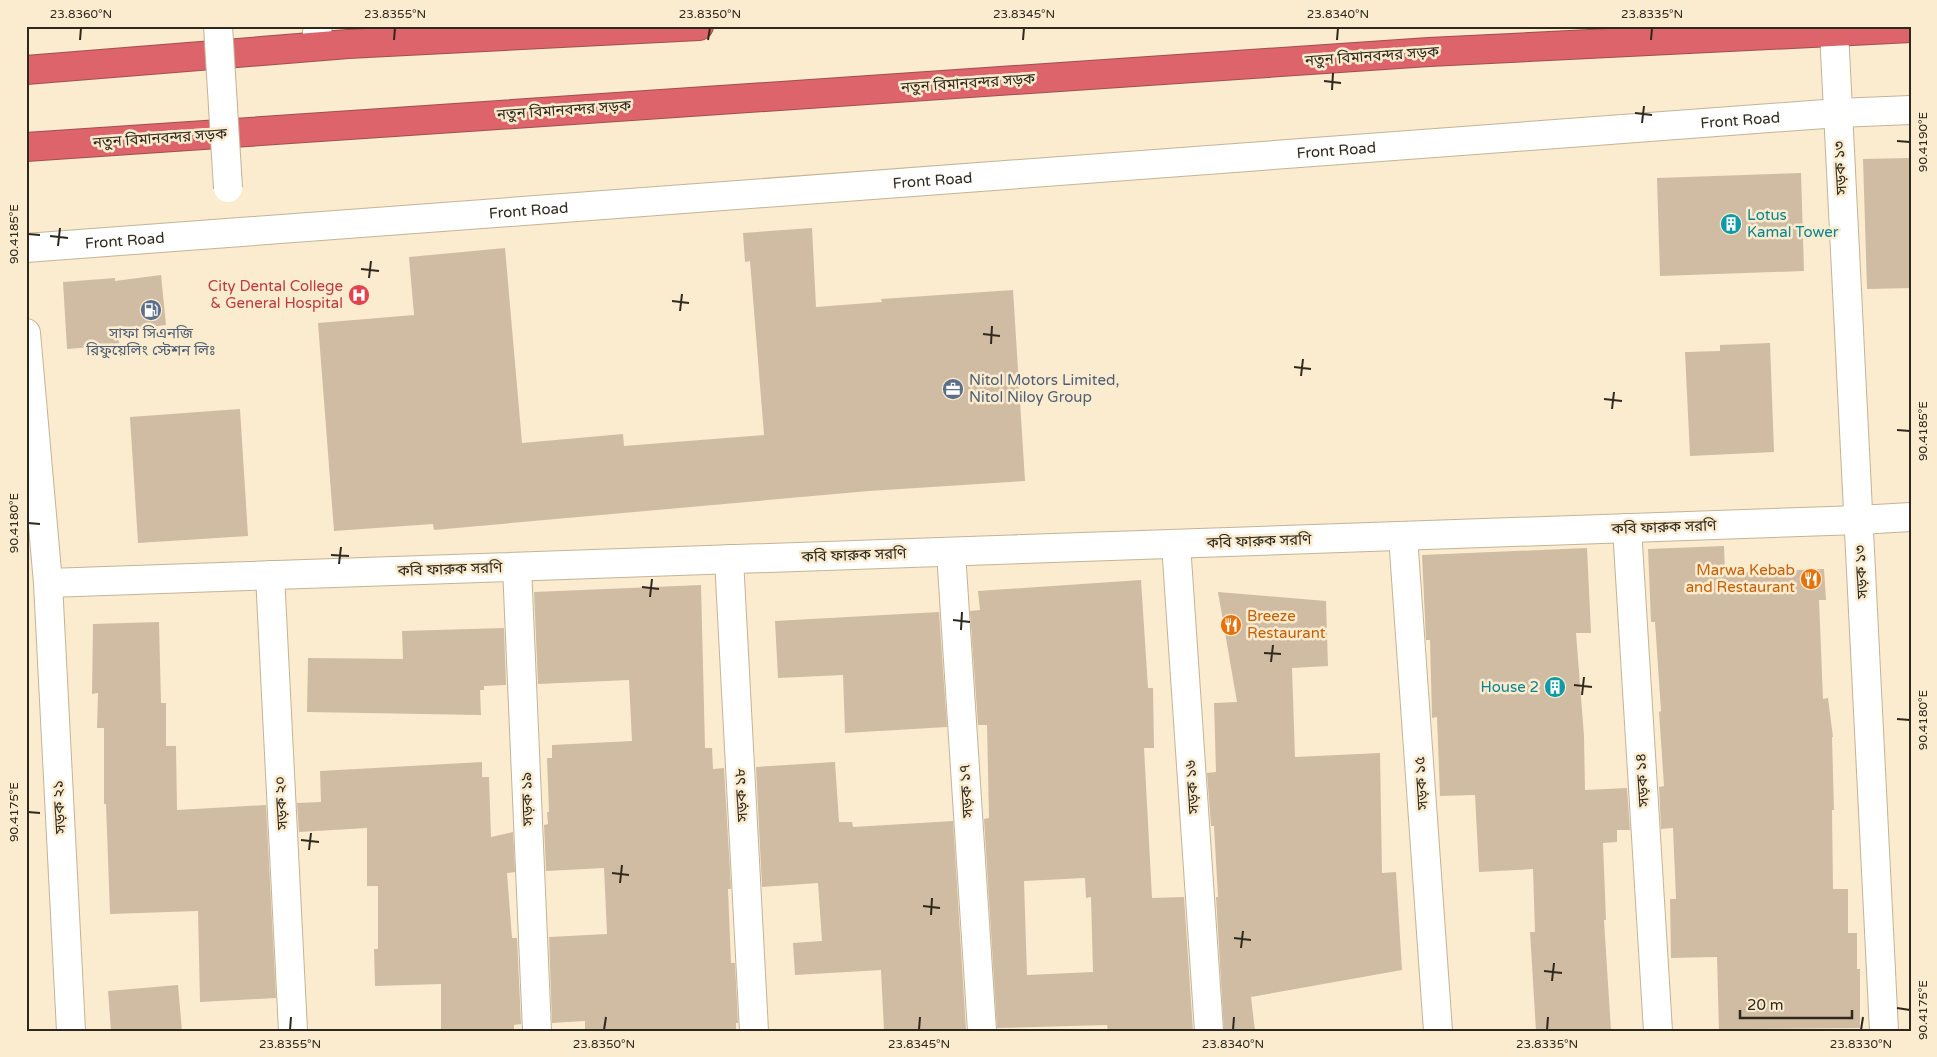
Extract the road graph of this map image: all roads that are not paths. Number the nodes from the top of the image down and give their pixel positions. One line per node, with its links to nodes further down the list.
1 (218, 26): 10 (street, bridge)
2 (699, 26): 5 (highway)
3 (1911, 28): 4 (highway, নতুন বিমানবন্দর সড়ক)
4 (1834, 32): 8 (street, সড়ক ১৩); 9 (highway, নতুন বিমানবন্দর সড়ক)
5 (316, 36): 6 (highway)
6 (26, 70)
7 (1911, 110): 8 (street, Front Road)
8 (1838, 113): 11 (street, Front Road); 14 (street, সড়ক ১৩)
9 (26, 147)
10 (228, 188)
11 (26, 248)
12 (26, 333): 22 (street)
13 (1911, 517): 14 (street, কবি ফারুক সরণি)
14 (1859, 520): 15 (street, কবি ফারুক সরণি); 31 (street, সড়ক ১৩)
15 (1627, 528): 16 (street, কবি ফারুক সরণি); 30 (street, সড়ক ১৪)
16 (1404, 536): 17 (street, কবি ফারুক সরণি); 29 (street, সড়ক ১৫)
17 (1176, 544): 18 (street, কবি ফারুক সরণি); 28 (street, সড়ক ১৬)
18 (950, 552): 19 (street, কবি ফারুক সরণি); 27 (street, সড়ক ১৭)
19 (729, 559): 20 (street, কবি ফারুক সরণি); 26 (street, সড়ক ১৮)
20 (517, 566): 21 (street, কবি ফারুক সরণি); 25 (street, সড়ক ১৯)
21 (270, 575): 22 (street, কবি ফারুক সরণি); 24 (street, সড়ক ২০)
22 (48, 583): 23 (street, সড়ক ২১)
23 (71, 1031)
24 (293, 1031)
25 (537, 1031)
26 (754, 1031)
27 (982, 1031)
28 (1209, 1031)
29 (1438, 1031)
30 (1658, 1031)
31 (1884, 1031)

